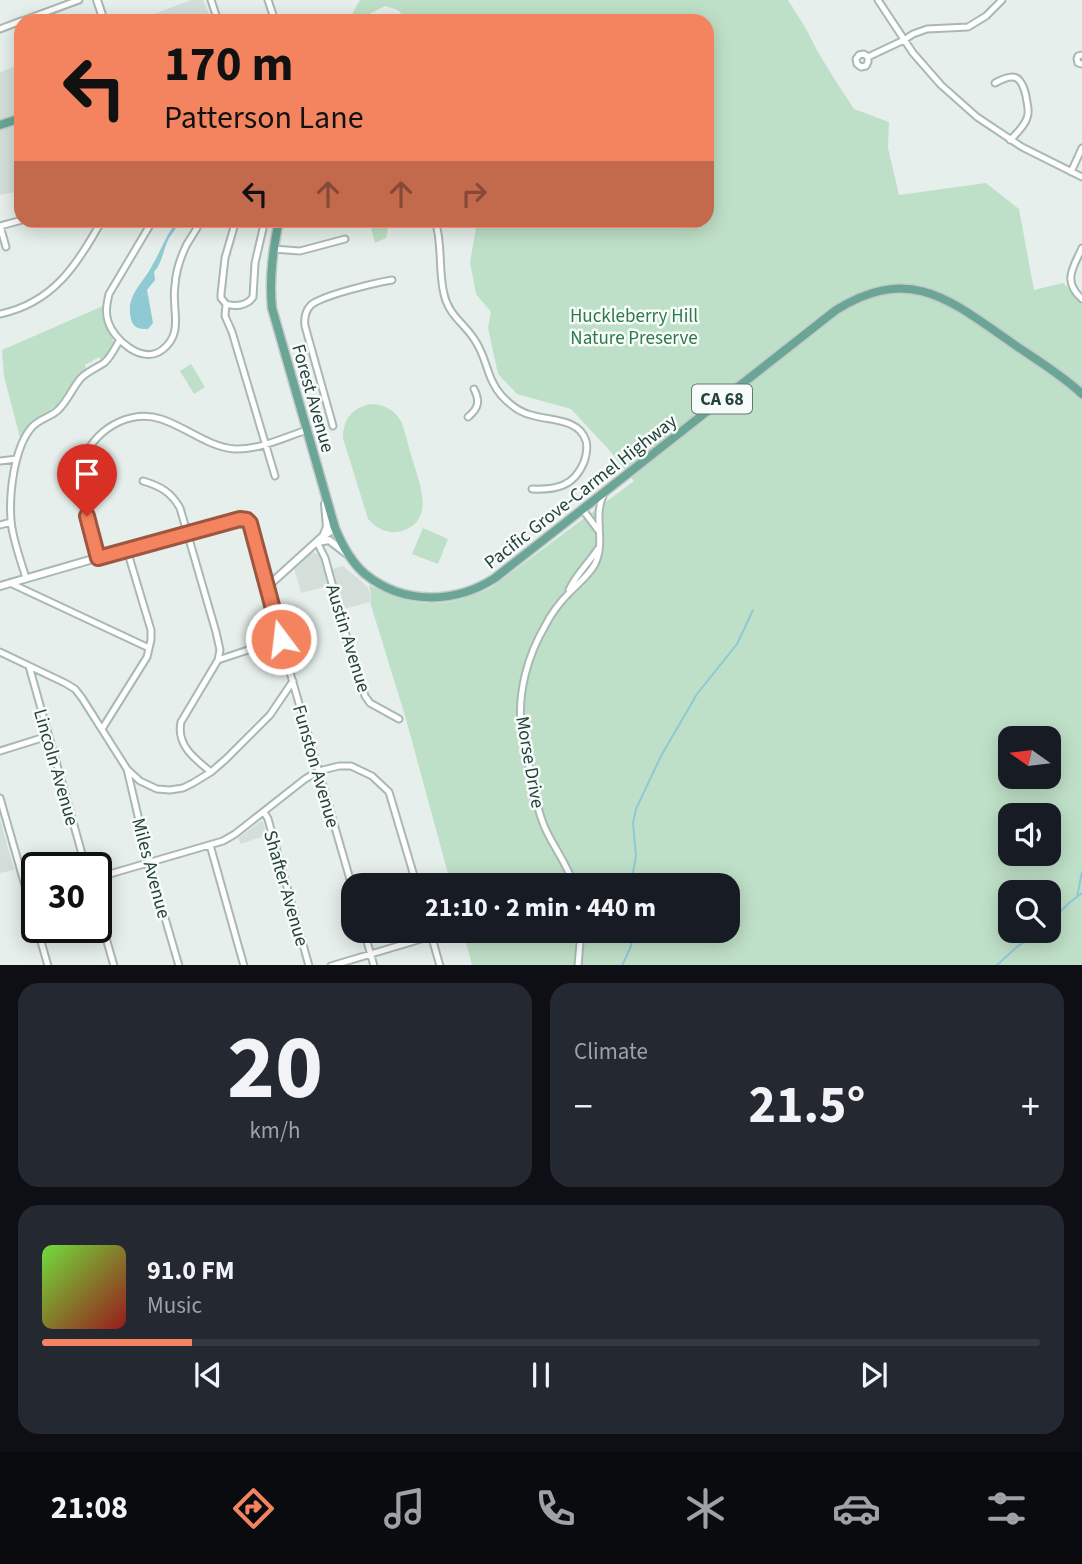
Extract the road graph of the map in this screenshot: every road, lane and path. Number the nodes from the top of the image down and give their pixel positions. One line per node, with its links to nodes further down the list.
1 (79, 0): 4 (street)
2 (878, 0): 5 (street)
3 (1002, 0): 5 (street)
4 (41, 14)
5 (904, 40): 7 (street); 11 (street)
6 (1082, 55): 8 (street)
7 (868, 57)
8 (1082, 64): 9 (street)
9 (1082, 72)
10 (995, 83): 11 (street)
11 (1010, 140): 13 (street)
12 (1082, 148): 13 (street)
13 (1071, 172): 14 (street)
14 (1082, 177)
15 (0, 226): 24 (street)
16 (98, 228): 30 (street)
17 (148, 228): 31 (street)
18 (197, 228): 31 (street)
19 (234, 228): 29 (street)
20 (263, 228): 29 (street)
21 (277, 228): 26 (main road, Forest Avenue / CA 68)
22 (437, 228): 43 (street)
23 (345, 239): 26 (street)
24 (6, 247)
25 (1082, 248): 28 (street)
26 (273, 249): 36 (main road, Forest Avenue / CA 68)
27 (391, 280): 35 (street)
28 (1082, 299)
29 (226, 304): 37 (street)
30 (0, 314)
31 (119, 341): 38 (street)
32 (474, 389): 34 (street)
33 (1082, 394): 44 (main road, Pacific Grove-Carmel Highway / CA 68)
34 (468, 417)
35 (333, 426)
36 (307, 430): 37 (street); 42 (main road, Forest Avenue / CA 68)
37 (265, 444): 40 (street); 54 (street)
38 (17, 459): 39 (street); 46 (street)
39 (0, 461)
40 (275, 476)
41 (144, 481): 49 (street)
42 (323, 486): 48 (main road, Forest Avenue / CA 68); 51 (street)
43 (532, 489)
44 (605, 492): 45 (main road, Pacific Grove-Carmel Highway / CA 68); 50 (street, Morse Drive)
45 (583, 510): 50 (street); 55 (main road, Pacific Grove-Carmel Highway / CA 68)
46 (11, 522): 47 (street); 56 (street)
47 (0, 525)
48 (335, 528): 51 (street); 53 (main road, Forest Avenue / CA 68)
49 (187, 532): 52 (street); 59 (street, Funston Avenue); 63 (street)
50 (600, 534): 81 (street, Morse Drive)
51 (319, 540): 53 (street); 59 (street); 66 (street, Austin Avenue)
52 (127, 550): 54 (street); 61 (street)
53 (349, 555): 55 (main road, Forest Avenue / CA 68)
54 (98, 558): 56 (street)
55 (366, 574)
56 (26, 578): 57 (street)
57 (10, 583): 58 (street); 61 (street)
58 (0, 586)
59 (268, 586): 60 (street, Funston Avenue)
60 (281, 639): 63 (street); 65 (street, Funston Avenue)
61 (149, 648): 67 (street)
62 (0, 652): 64 (street)
63 (218, 660): 72 (street)
64 (29, 666): 67 (street); 68 (street, Lincoln Avenue)
65 (293, 681): 71 (street, Funston Avenue); 72 (street)
66 (398, 719)
67 (102, 729): 70 (street)
68 (48, 736): 69 (street); 76 (street, Lincoln Avenue)
69 (0, 751)
70 (127, 769): 72 (street); 77 (street, Miles Avenue)
71 (318, 771): 74 (street); 79 (street, Funston Avenue); 80 (street)
72 (211, 772)
73 (0, 798): 82 (street)
74 (264, 811): 75 (street); 94 (street, Shafter Avenue)
75 (210, 845): 77 (street); 93 (street)
76 (81, 852)
77 (149, 863): 78 (street); 92 (street, Miles Avenue)
78 (112, 873)
79 (348, 873)
80 (413, 873)
81 (569, 873)
82 (21, 875)
83 (41, 943): 90 (street)
84 (108, 943): 91 (street)
85 (368, 943): 89 (street)
86 (402, 943): 89 (street)
87 (433, 943): 97 (street)
88 (580, 943): 98 (street)
89 (371, 953): 95 (street); 96 (street)
90 (48, 965)
91 (114, 965)
92 (179, 965)
93 (244, 965)
94 (309, 965)
95 (331, 965)
96 (374, 965)
97 (440, 965)
98 (578, 965)

